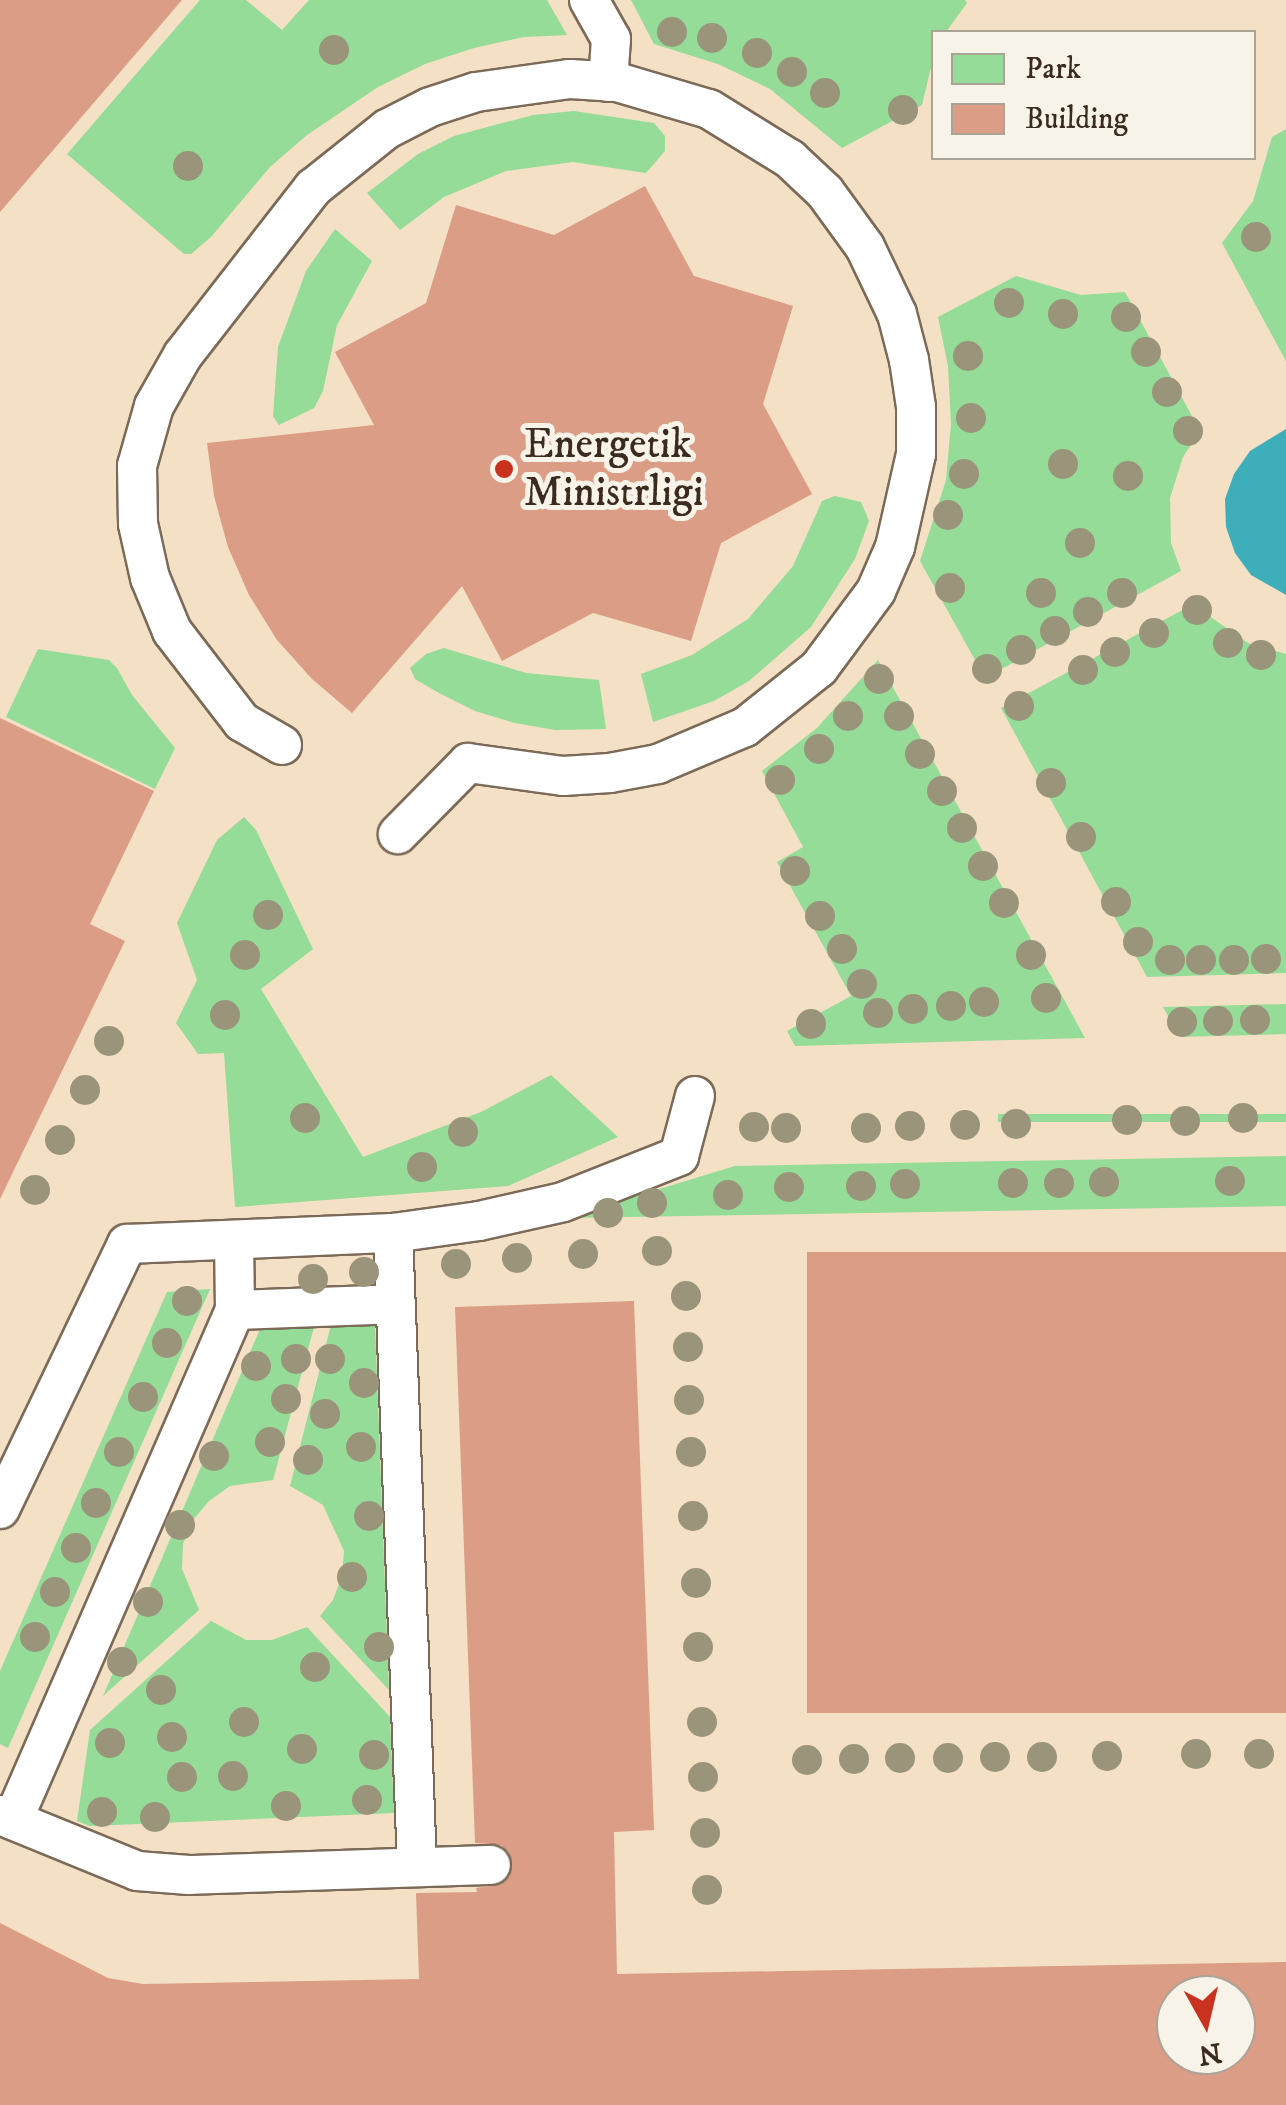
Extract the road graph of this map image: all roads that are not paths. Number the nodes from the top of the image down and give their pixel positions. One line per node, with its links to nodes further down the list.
1 (589, 0): 2 (lane)
2 (608, 82): 3 (lane); 4 (lane)
3 (282, 745)
4 (398, 834)
5 (695, 1096): 6 (lane)
6 (393, 1233): 7 (lane); 8 (lane)
7 (234, 1240): 9 (lane); 10 (lane)
8 (394, 1304): 9 (lane); 13 (lane)
9 (234, 1310): 11 (lane)
10 (0, 1509)
11 (6, 1817): 13 (lane)
12 (491, 1865): 13 (lane)
13 (417, 1868)

